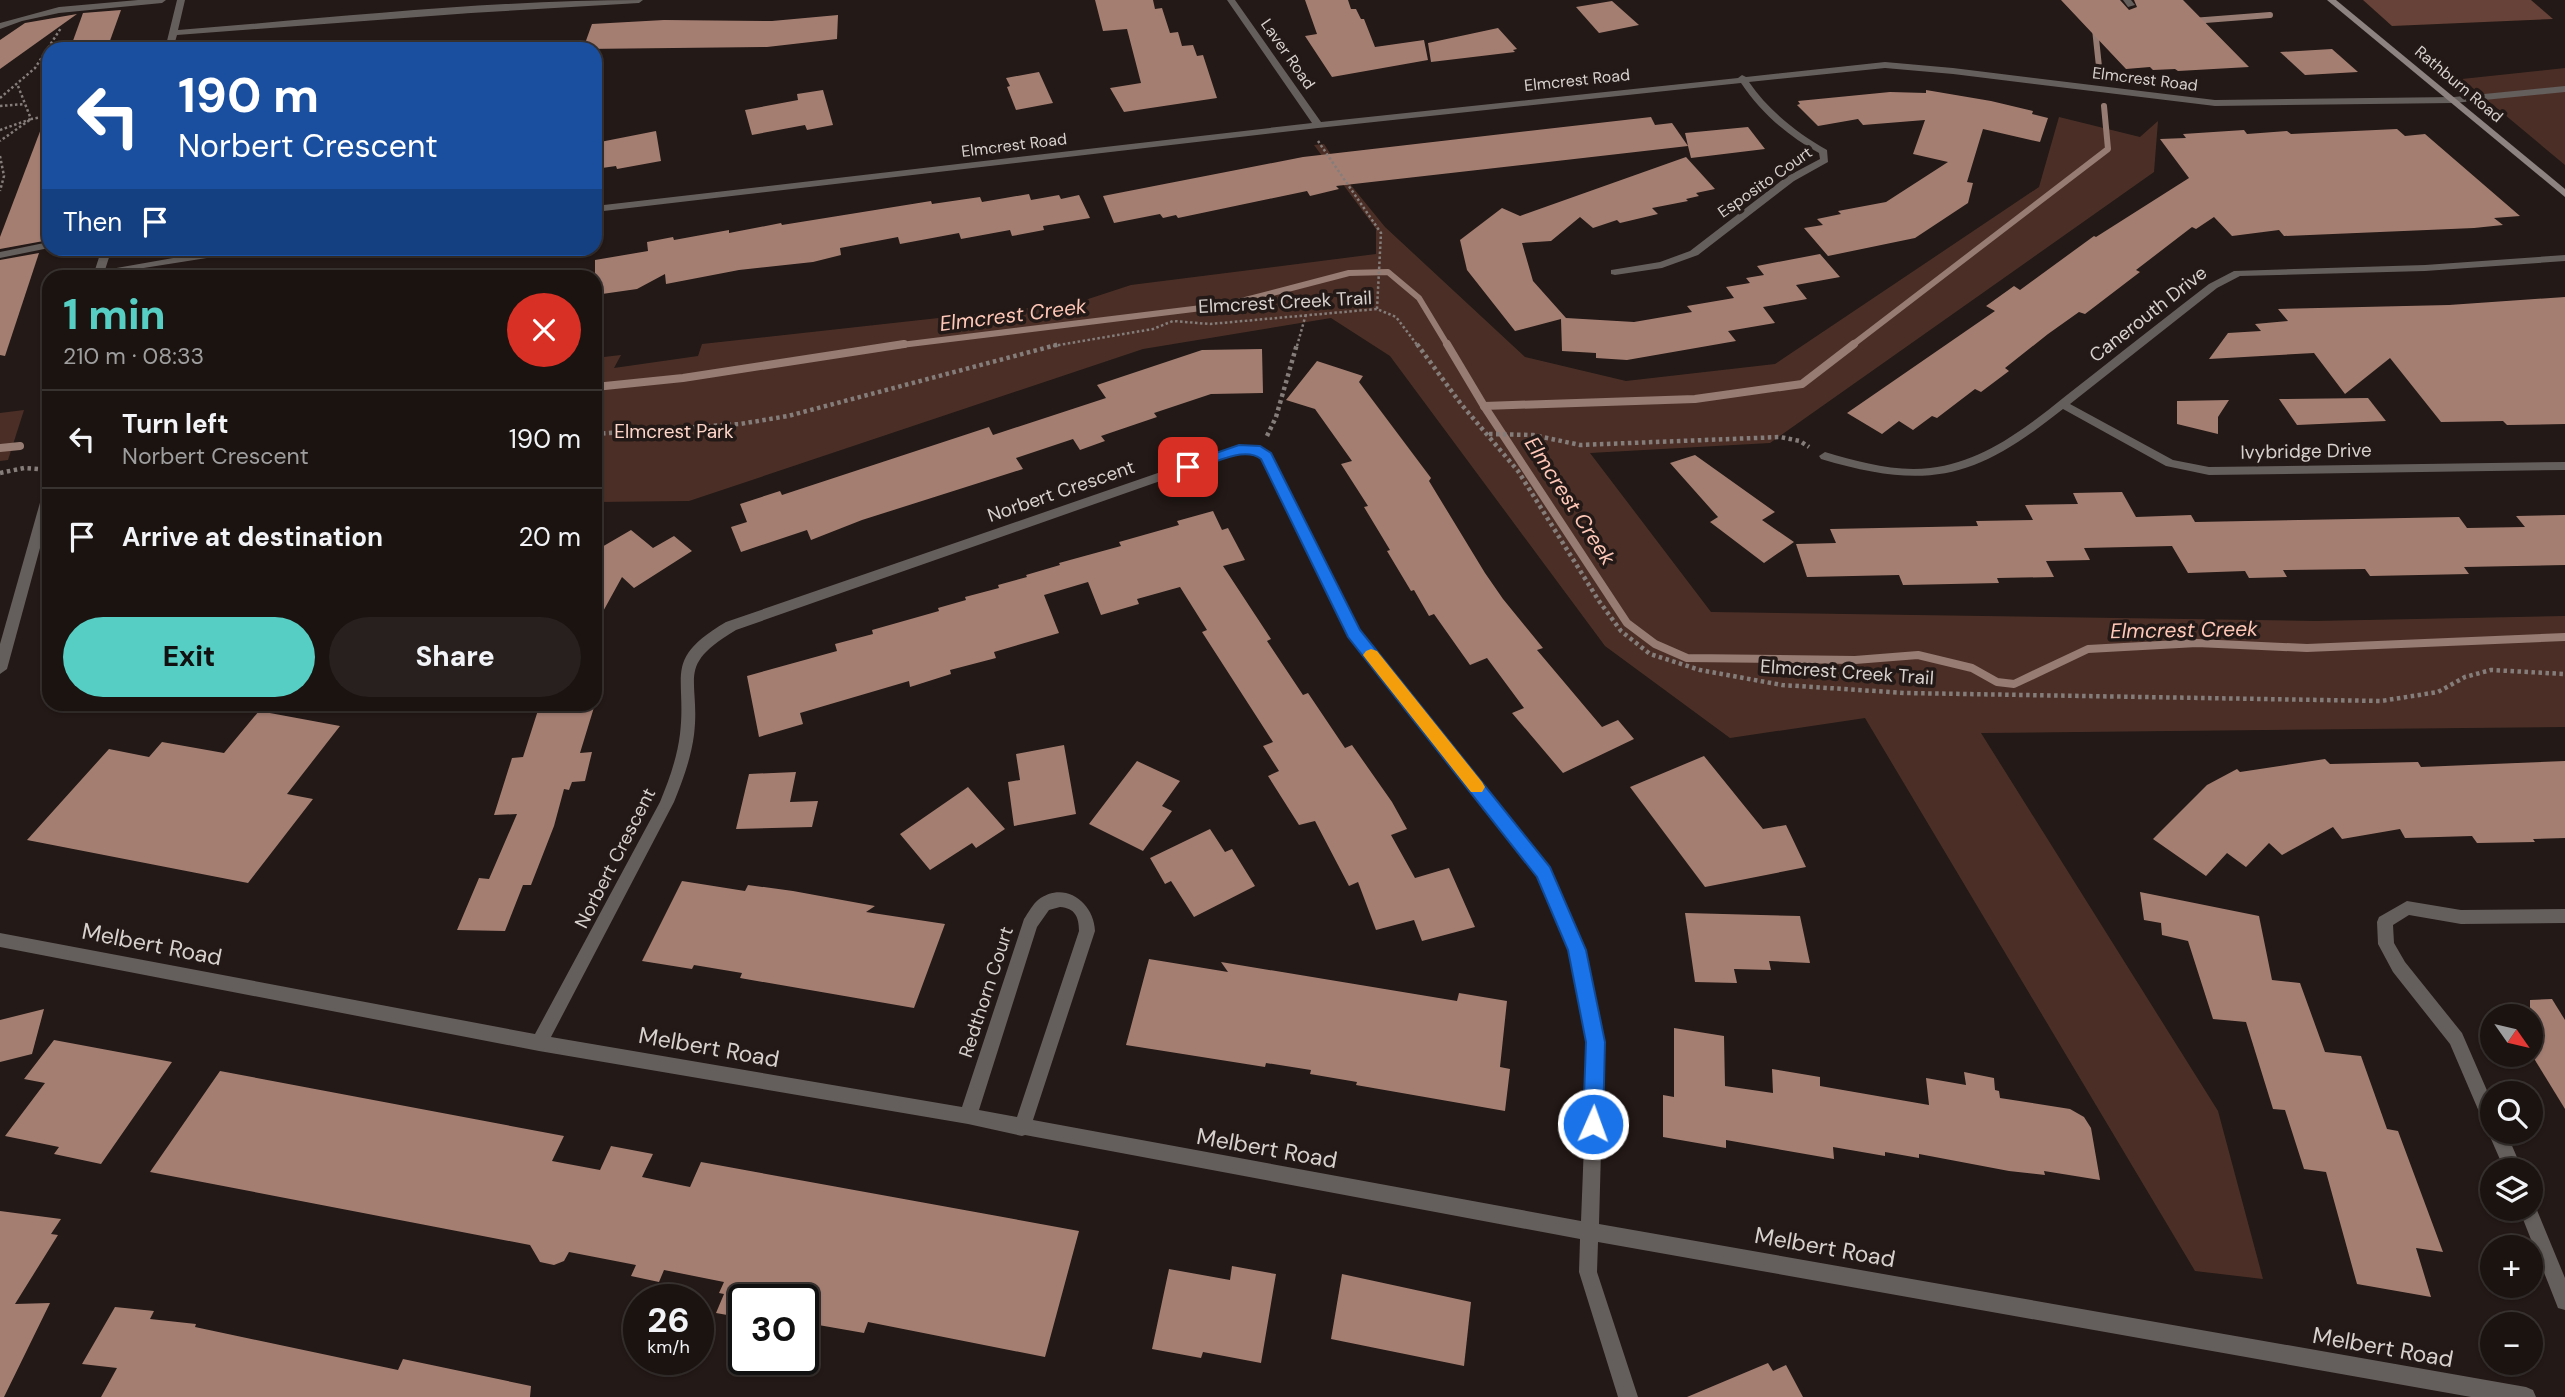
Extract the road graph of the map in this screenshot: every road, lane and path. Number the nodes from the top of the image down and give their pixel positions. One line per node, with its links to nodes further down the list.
1 (162, 0): 6 (street)
2 (181, 0): 7 (street)
3 (639, 0): 7 (street)
4 (1231, 0): 20 (street, Laver Road)
5 (2331, 0): 14 (street, Rathburn Road)
6 (0, 26)
7 (174, 33): 8 (street)
8 (171, 42)
9 (42, 60): 11 (path)
10 (1742, 78): 14 (street, Elmcrest Road); 20 (street, Elmcrest Road); 31 (street, Esposito Court)
11 (18, 86): 13 (path); 15 (path)
12 (2565, 89): 14 (street, Elmcrest Road)
13 (0, 98)
14 (2454, 100): 24 (street, Rathburn Road)
15 (25, 104): 16 (path); 18 (path)
16 (0, 106)
17 (42, 117): 18 (path)
18 (31, 119): 19 (path); 21 (path)
19 (0, 130)
20 (1315, 130): 25 (street, Elmcrest Road); 32 (path)
21 (0, 141)
22 (0, 156): 23 (path)
23 (0, 191)
24 (2565, 194)
25 (602, 208)
26 (42, 246): 27 (street)
27 (0, 255)
28 (206, 256): 30 (street)
29 (2565, 258): 34 (street, Canerouth Drive)
30 (126, 270)
31 (1615, 272)
32 (1377, 309): 33 (path, Elmcrest Creek Trail); 36 (path, Elmcrest Creek Trail)
33 (1307, 314): 35 (path, Elmcrest Creek Trail); 37 (path)
34 (2064, 405): 38 (street, Canerouth Drive); 39 (street, Ivybridge Drive)
35 (602, 434)
36 (1488, 434): 38 (path); 44 (path, Elmcrest Creek Trail)
37 (1260, 451): 47 (street, Norbert Crescent); 52 (street)
38 (1825, 456)
39 (2565, 466)
40 (42, 469): 41 (path)
41 (0, 472)
42 (42, 517): 43 (street)
43 (0, 669)
44 (2565, 674)
45 (2565, 916): 48 (street)
46 (0, 940): 47 (street, Melbert Road)
47 (539, 1044): 49 (street, Melbert Road)
48 (2480, 1094)
49 (968, 1116): 50 (street, Melbert Road); 50 (street, Redthorn Court)
50 (1022, 1128): 52 (street, Melbert Road)
51 (2533, 1221): 53 (street)
52 (1590, 1231): 54 (street); 55 (street, Melbert Road)
53 (2565, 1301)
54 (1628, 1397)
55 (2526, 1397)

